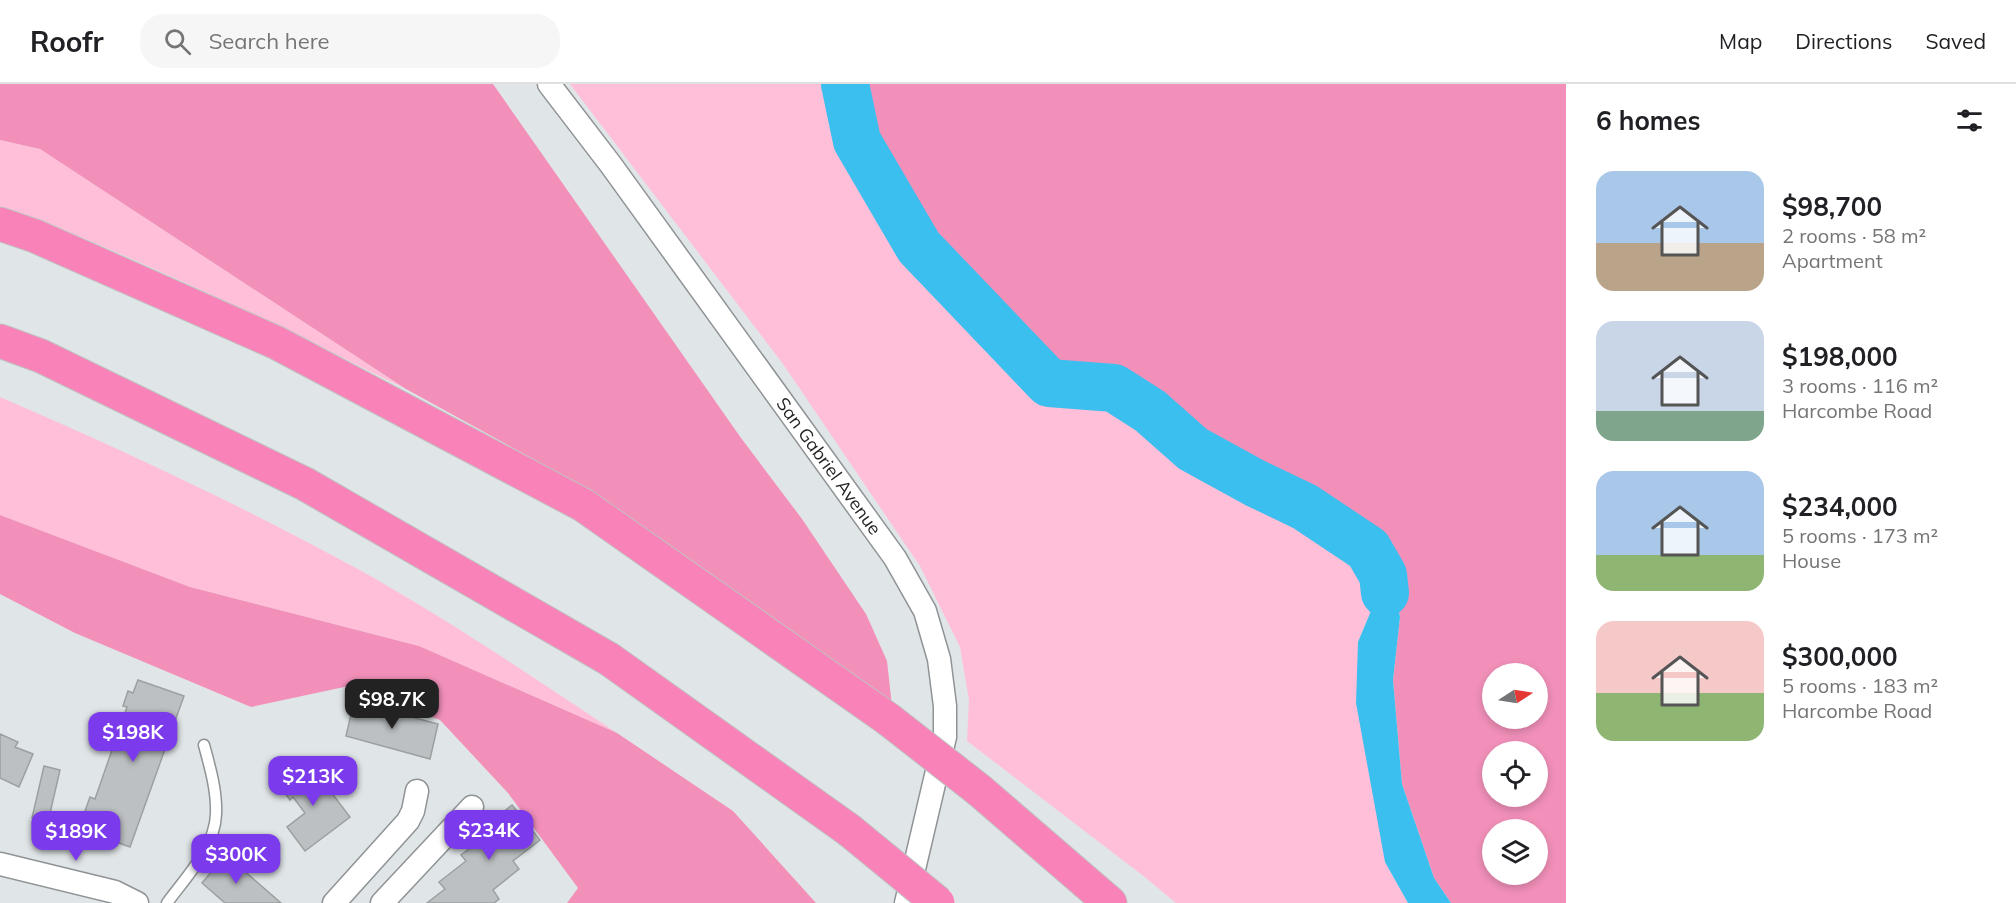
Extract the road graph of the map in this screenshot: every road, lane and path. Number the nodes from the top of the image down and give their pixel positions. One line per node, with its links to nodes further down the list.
1 (549, 84): 12 (street, San Gabriel Avenue)
2 (0, 224): 14 (highway, bridge)
3 (0, 341): 13 (highway, bridge)
4 (204, 745): 9 (lane)
5 (417, 791): 10 (street)
6 (472, 807): 11 (street)
7 (0, 864): 8 (street)
8 (137, 903)
9 (167, 903)
10 (334, 903)
11 (382, 903)
12 (906, 903)
13 (938, 903)
14 (1110, 903)

